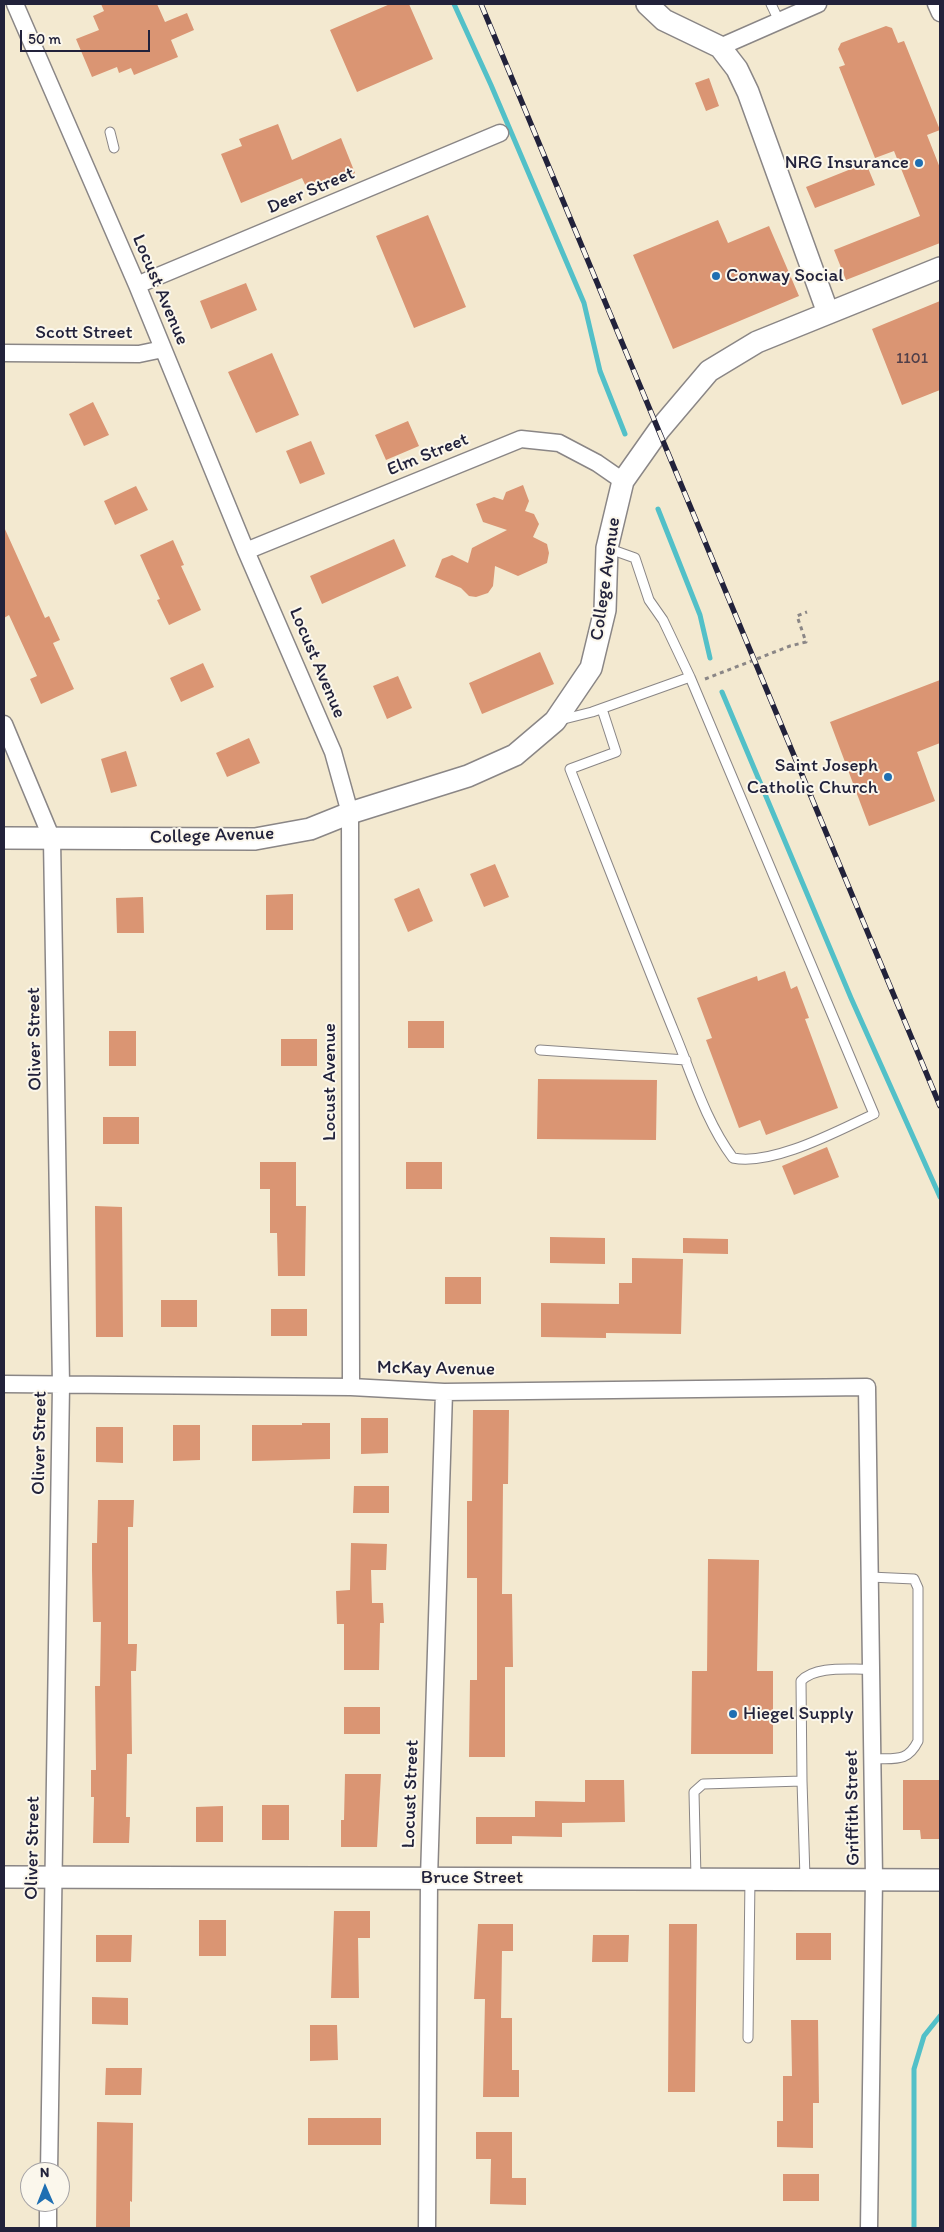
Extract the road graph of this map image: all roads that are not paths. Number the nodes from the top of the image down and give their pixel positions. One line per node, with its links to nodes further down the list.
1 (15, 4): 13 (street, Locust Avenue)
2 (647, 4): 8 (street)
3 (771, 4): 7 (lane)
4 (818, 4): 7 (street)
5 (936, 4): 6 (street)
6 (940, 13)
7 (779, 21): 8 (street)
8 (720, 47): 14 (street)
9 (110, 132): 11 (lane)
10 (500, 133): 13 (street, Deer Street)
11 (114, 148)
12 (940, 268): 14 (street, College Avenue)
13 (137, 285): 15 (street, Locust Avenue)
14 (828, 313): 17 (street, College Avenue)
15 (163, 349): 16 (street, Scott Street); 19 (street, Locust Avenue)
16 (4, 353)
17 (623, 481): 18 (street, College Avenue); 19 (street, Elm Street)
18 (606, 548): 20 (lane); 22 (street, College Avenue)
19 (246, 551): 24 (street, Locust Avenue)
20 (691, 680): 21 (lane); 28 (lane)
21 (602, 709): 22 (lane); 28 (lane)
22 (555, 721): 24 (street, College Avenue)
23 (4, 724): 26 (street, Oliver Street)
24 (350, 813): 26 (street, College Avenue); 31 (street, Locust Avenue)
25 (4, 838): 26 (street, College Avenue)
26 (52, 839): 30 (street, Oliver Street)
27 (540, 1050): 28 (lane)
28 (686, 1060)
29 (4, 1384): 30 (street, McKay Avenue)
30 (61, 1385): 31 (street, McKay Avenue); 39 (street, Oliver Street)
31 (351, 1387): 33 (street, McKay Avenue)
32 (867, 1387): 33 (street, McKay Avenue); 34 (street, Griffith Street)
33 (444, 1392): 40 (street, Locust Street)
34 (870, 1577): 35 (street, Griffith Street); 36 (lane)
35 (871, 1669): 36 (street, Griffith Street); 37 (lane)
36 (873, 1759): 44 (street, Griffith Street)
37 (802, 1781): 41 (lane); 43 (lane)
38 (4, 1878): 39 (street, Bruce Street)
39 (52, 1878): 40 (street, Bruce Street); 47 (street, Oliver Street)
40 (429, 1878): 41 (street, Bruce Street); 50 (street, Locust Street)
41 (696, 1878): 42 (street, Bruce Street)
42 (750, 1878): 43 (street, Bruce Street); 46 (lane)
43 (805, 1878): 44 (street, Bruce Street)
44 (874, 1878): 45 (street, Bruce Street); 51 (street, Griffith Street)
45 (940, 1880)
46 (748, 2038)
47 (49, 2162)
48 (48, 2212): 49 (street)
49 (48, 2228)
50 (427, 2228)
51 (868, 2228)

